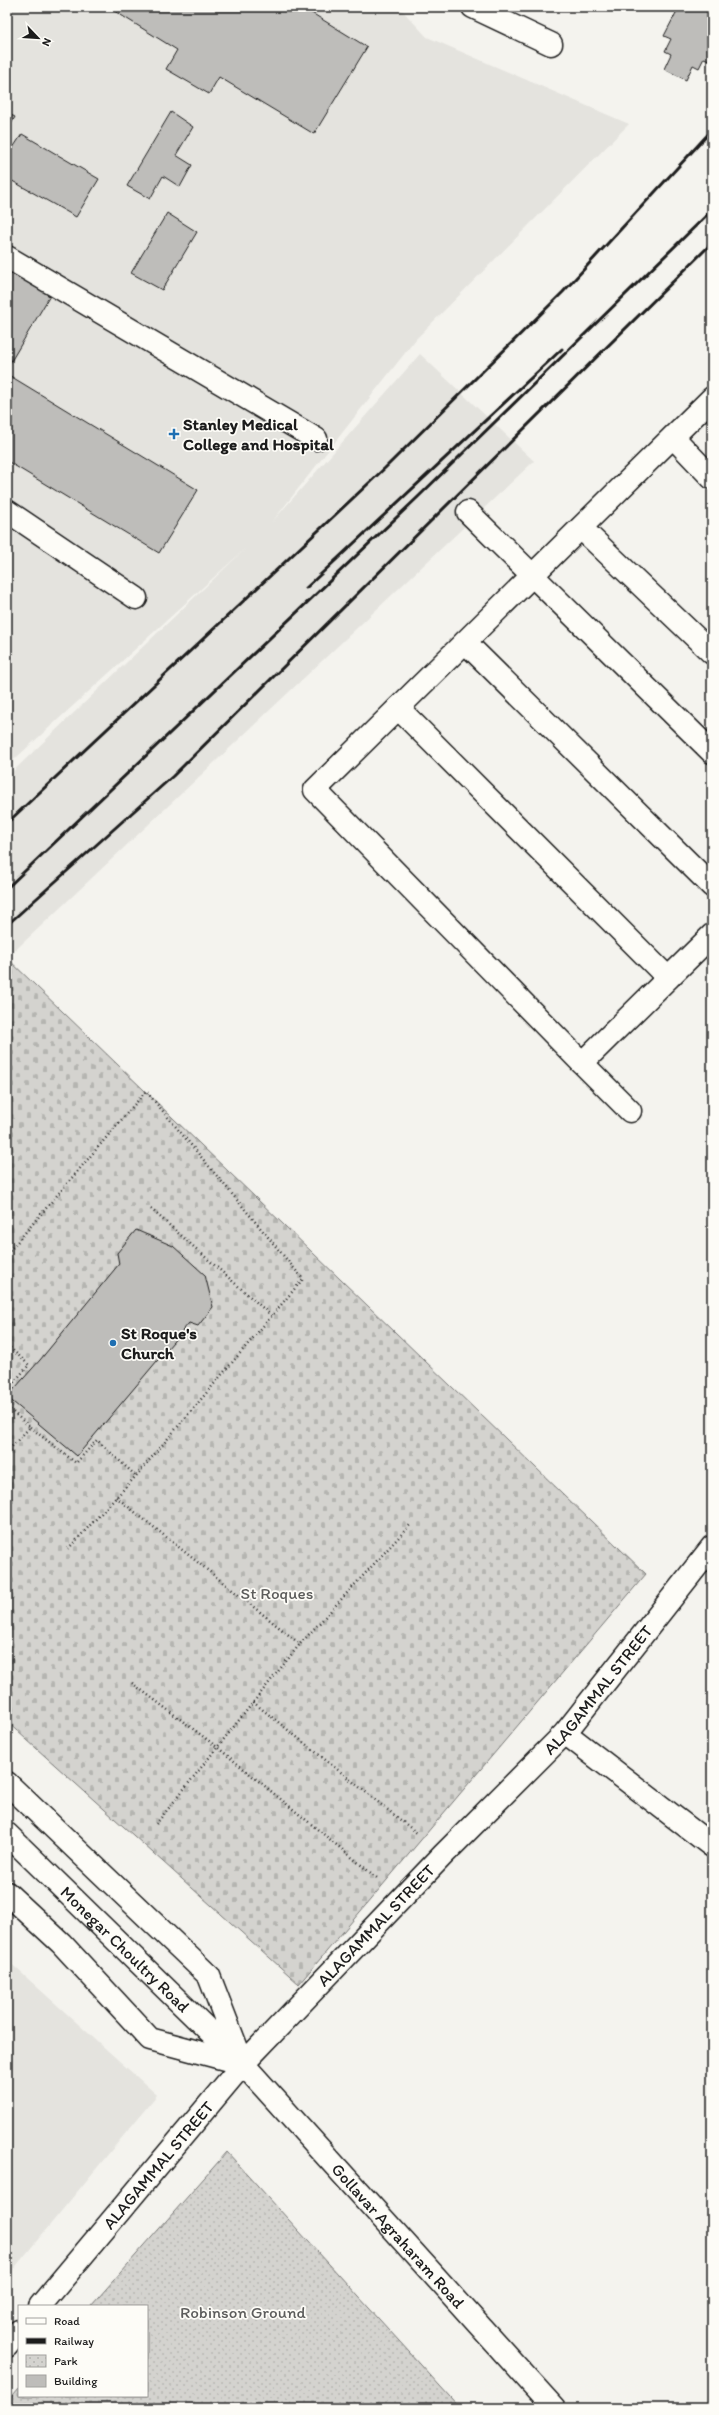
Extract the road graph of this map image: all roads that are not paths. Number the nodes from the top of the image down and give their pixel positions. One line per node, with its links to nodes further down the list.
1 (473, 7): 2 (street)
2 (551, 44)
3 (7, 257): 6 (street)
4 (712, 398): 5 (street)
5 (673, 437): 7 (street); 10 (street)
6 (316, 439)
7 (712, 478)
8 (7, 511): 12 (street)
9 (468, 512): 11 (street)
10 (581, 528): 11 (street); 14 (street)
11 (532, 576): 13 (street); 16 (street)
12 (136, 598)
13 (465, 642): 15 (street); 17 (street)
14 (712, 653)
15 (398, 708): 19 (street); 20 (street)
16 (712, 752)
17 (712, 886)
18 (712, 935): 19 (street)
19 (668, 978): 20 (street)
20 (582, 1063): 21 (street)
21 (630, 1111)
22 (712, 1547): 23 (street, ALAGAMMAL STREET)
23 (565, 1733): 26 (street); 28 (street, ALAGAMMAL STREET)
24 (7, 1783): 28 (street)
25 (7, 1834): 28 (street, Monegar Choultry Road)
26 (712, 1846)
27 (7, 1893): 28 (street)
28 (244, 2064): 29 (street, ALAGAMMAL STREET); 32 (street, Gollavar Agraharam Road)
29 (41, 2305)
30 (18, 2333): 31 (street)
31 (7, 2346)
32 (554, 2408)

